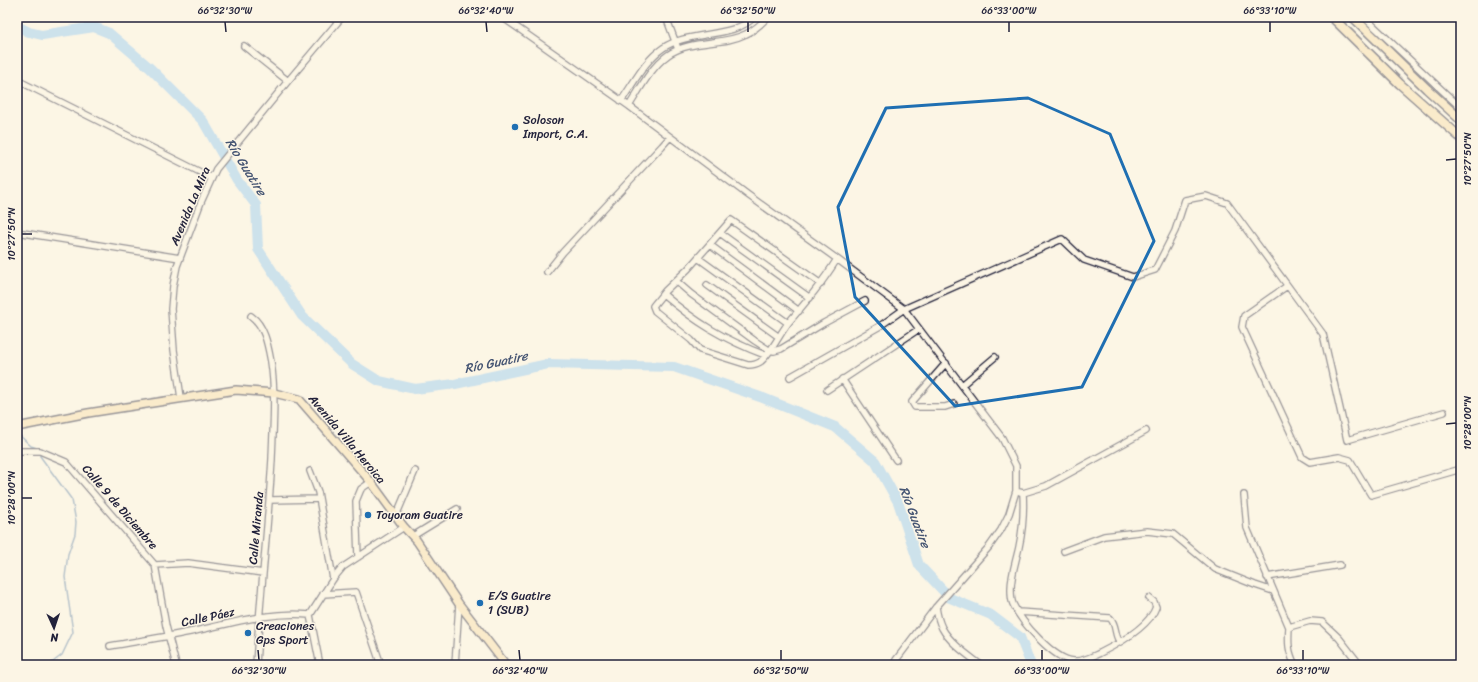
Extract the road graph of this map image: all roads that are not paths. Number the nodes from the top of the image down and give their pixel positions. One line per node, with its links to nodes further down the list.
1 (342, 17): 15 (street, Avenida La Mira)
2 (502, 17): 16 (street)
3 (666, 17): 11 (street)
4 (754, 17): 11 (street)
5 (768, 17): 13 (street)
6 (1332, 17): 21 (highway)
7 (1353, 17): 19 (highway)
8 (1364, 17): 10 (street)
9 (1374, 17): 10 (street)
10 (1370, 22): 18 (street)
11 (675, 41): 13 (street); 16 (street)
12 (244, 46): 15 (street)
13 (678, 49): 17 (street)
14 (17, 80): 22 (street)
15 (288, 81): 22 (street, Avenida La Mira)
16 (621, 101): 17 (street)
17 (629, 106): 20 (street)
18 (1461, 108)
19 (1461, 120)
20 (670, 137): 28 (street); 29 (street)
21 (1461, 138)
22 (212, 178): 26 (street, Avenida La Mira)
23 (17, 232): 26 (street)
24 (720, 233): 25 (street); 31 (street); 35 (street)
25 (710, 245): 27 (street); 38 (street)
26 (180, 258): 52 (street, Avenida La Mira)
27 (698, 258): 30 (street); 40 (street)
28 (837, 259): 31 (street); 37 (street)
29 (547, 272)
30 (676, 281): 34 (street); 43 (street)
31 (821, 284): 35 (street)
32 (707, 285): 42 (street)
33 (1287, 286): 37 (street); 54 (street); 59 (street)
34 (663, 294): 44 (street); 44 (street)
35 (810, 298): 38 (street)
36 (865, 301): 43 (street)
37 (904, 309): 41 (street); 47 (street)
38 (799, 311): 40 (street)
39 (251, 316): 51 (street, Calle Miranda)
40 (788, 323): 42 (street)
41 (919, 329): 46 (street); 48 (street)
42 (779, 337): 43 (street)
43 (769, 350): 44 (street)
44 (765, 356)
45 (995, 358): 49 (street)
46 (946, 363): 49 (street); 53 (street)
47 (790, 377)
48 (842, 379): 50 (street); 58 (street)
49 (962, 385): 63 (street)
50 (827, 390)
51 (274, 393): 52 (main road, Avenida Villa Heroica); 62 (main road, Avenida Villa Heroica); 67 (street, Calle Miranda)
52 (181, 398): 55 (main road, Avenida Villa Heroica)
53 (954, 404)
54 (1444, 412)
55 (17, 427)
56 (1146, 431): 64 (street)
57 (17, 451): 74 (street, Calle 9 de Diciembre)
58 (896, 460)
59 (1461, 469)
60 (310, 471): 66 (street)
61 (415, 471): 69 (street)
62 (371, 482): 69 (main road, Avenida Villa Heroica); 73 (street)
63 (1016, 491): 64 (street); 83 (street)
64 (1023, 493): 84 (street)
65 (1244, 495): 77 (street)
66 (319, 499): 67 (street); 78 (street)
67 (270, 500): 76 (street, Calle Miranda)
68 (457, 509): 71 (street)
69 (396, 516): 70 (main road, Avenida Villa Heroica)
70 (404, 527): 71 (main road, Avenida Villa Heroica); 73 (street)
71 (413, 536): 82 (main road, Avenida Villa Heroica)
72 (1064, 551): 79 (street)
73 (358, 557): 78 (street)
74 (155, 565): 76 (street); 88 (street, Calle 9 de Diciembre)
75 (1340, 565): 77 (street)
76 (263, 573): 86 (street, Calle Miranda)
77 (1268, 577): 79 (street)
78 (333, 579): 80 (street)
79 (1273, 590): 87 (street)
80 (323, 594): 85 (street); 94 (street)
81 (1149, 598): 89 (street)
82 (459, 604): 95 (street); 96 (main road, Avenida Villa Heroica)
83 (936, 607): 97 (street); 98 (street)
84 (1018, 612): 89 (street); 89 (street)
85 (310, 615): 86 (street, Calle Páez); 93 (street)
86 (259, 617): 88 (street, Calle Páez); 92 (street, Calle Miranda)
87 (1288, 627): 99 (street); 100 (street)
88 (169, 637): 90 (street, Calle Páez); 91 (street, Calle 9 de Diciembre)
89 (1120, 642)
90 (110, 646)
91 (176, 665)
92 (256, 665)
93 (320, 665)
94 (381, 665)
95 (455, 665)
96 (506, 665)
97 (894, 665)
98 (981, 665)
99 (1295, 665)
100 (1359, 665)

